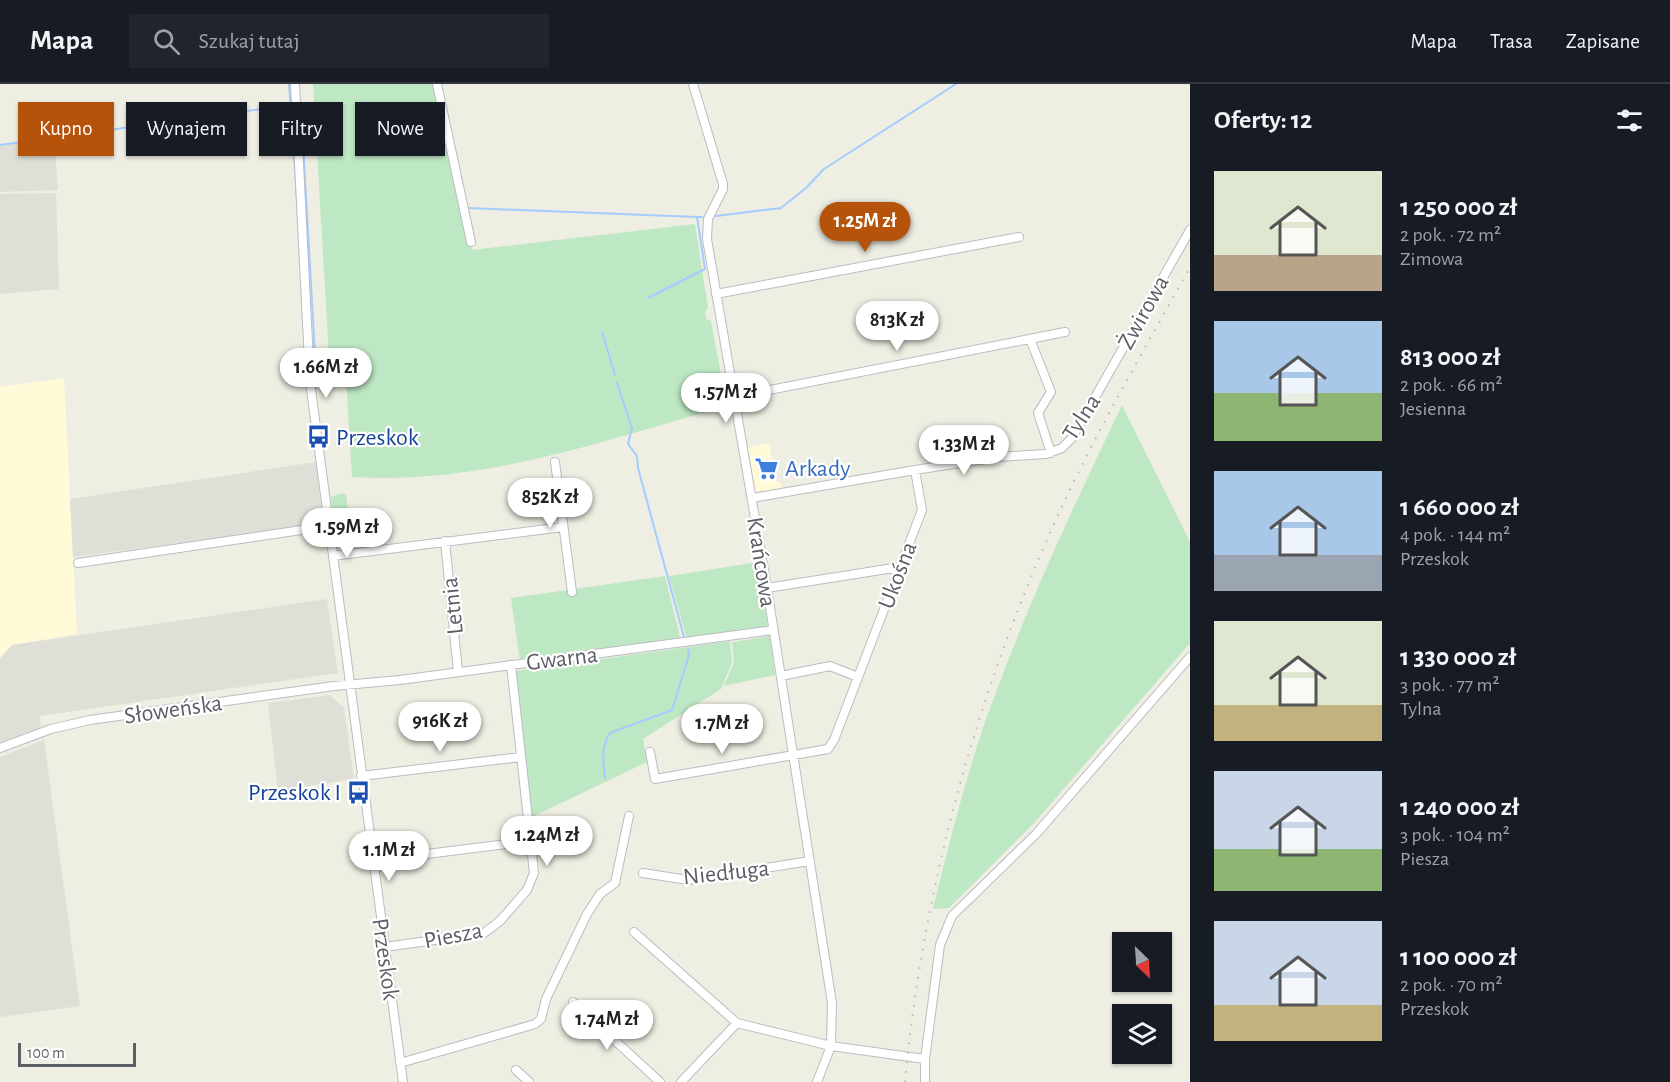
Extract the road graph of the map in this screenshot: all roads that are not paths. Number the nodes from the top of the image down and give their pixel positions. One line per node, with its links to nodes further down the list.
1 (295, 84): 16 (street, Przeskok)
2 (437, 84): 6 (street)
3 (693, 84): 7 (street, Krańcowa)
4 (1190, 230): 10 (street, Żwirowa)
5 (1018, 237): 7 (street)
6 (471, 242)
7 (716, 294): 11 (street, Krańcowa)
8 (1065, 332): 9 (street)
9 (1030, 339): 11 (street); 12 (street)
10 (1114, 364): 12 (street, Tylna)
11 (734, 397): 15 (street, Krańcowa)
12 (1051, 453): 14 (street, Tylna)
13 (555, 462): 17 (street)
14 (915, 470): 15 (street, Tylna); 21 (street, Ukośna)
15 (752, 498): 22 (street, Krańcowa)
16 (329, 526): 19 (street, Przeskok); 20 (street)
17 (563, 526): 18 (street); 23 (street)
18 (445, 541): 19 (street); 27 (street, Letnia)
19 (333, 556): 30 (street, Przeskok)
20 (78, 563)
21 (900, 567): 22 (street); 29 (street, Ukośna)
22 (767, 588): 24 (street, Krańcowa)
23 (572, 592)
24 (774, 630): 26 (street, Gwarna); 28 (street, Krańcowa)
25 (1190, 657): 46 (street)
26 (512, 665): 27 (street, Gwarna); 34 (street, Piesza)
27 (458, 672): 30 (street, Gwarna)
28 (781, 676): 29 (street); 33 (street, Krańcowa)
29 (858, 677): 33 (street, Ukośna)
30 (350, 685): 31 (street, Słoweńska); 35 (street, Przeskok)
31 (0, 748)
32 (650, 752): 33 (street)
33 (794, 756): 39 (street, Krańcowa)
34 (522, 757): 35 (street); 37 (street, Piesza)
35 (361, 776): 38 (street, Przeskok)
36 (629, 816): 47 (street)
37 (530, 841): 38 (street); 42 (street, Piesza)
38 (372, 861): 42 (street, Przeskok)
39 (810, 861): 40 (street, Niedługa); 45 (street, Krańcowa)
40 (643, 873)
41 (634, 932): 44 (street)
42 (385, 947): 47 (street, Przeskok)
43 (573, 1002): 51 (street)
44 (737, 1023): 45 (street); 52 (street)
45 (831, 1046): 46 (street); 53 (street, Krańcowa)
46 (925, 1059): 54 (street)
47 (400, 1063): 49 (street, Przeskok)
48 (516, 1070): 50 (street)
49 (402, 1082)
50 (530, 1082)
51 (660, 1082)
52 (681, 1082)
53 (817, 1082)
54 (925, 1082)

